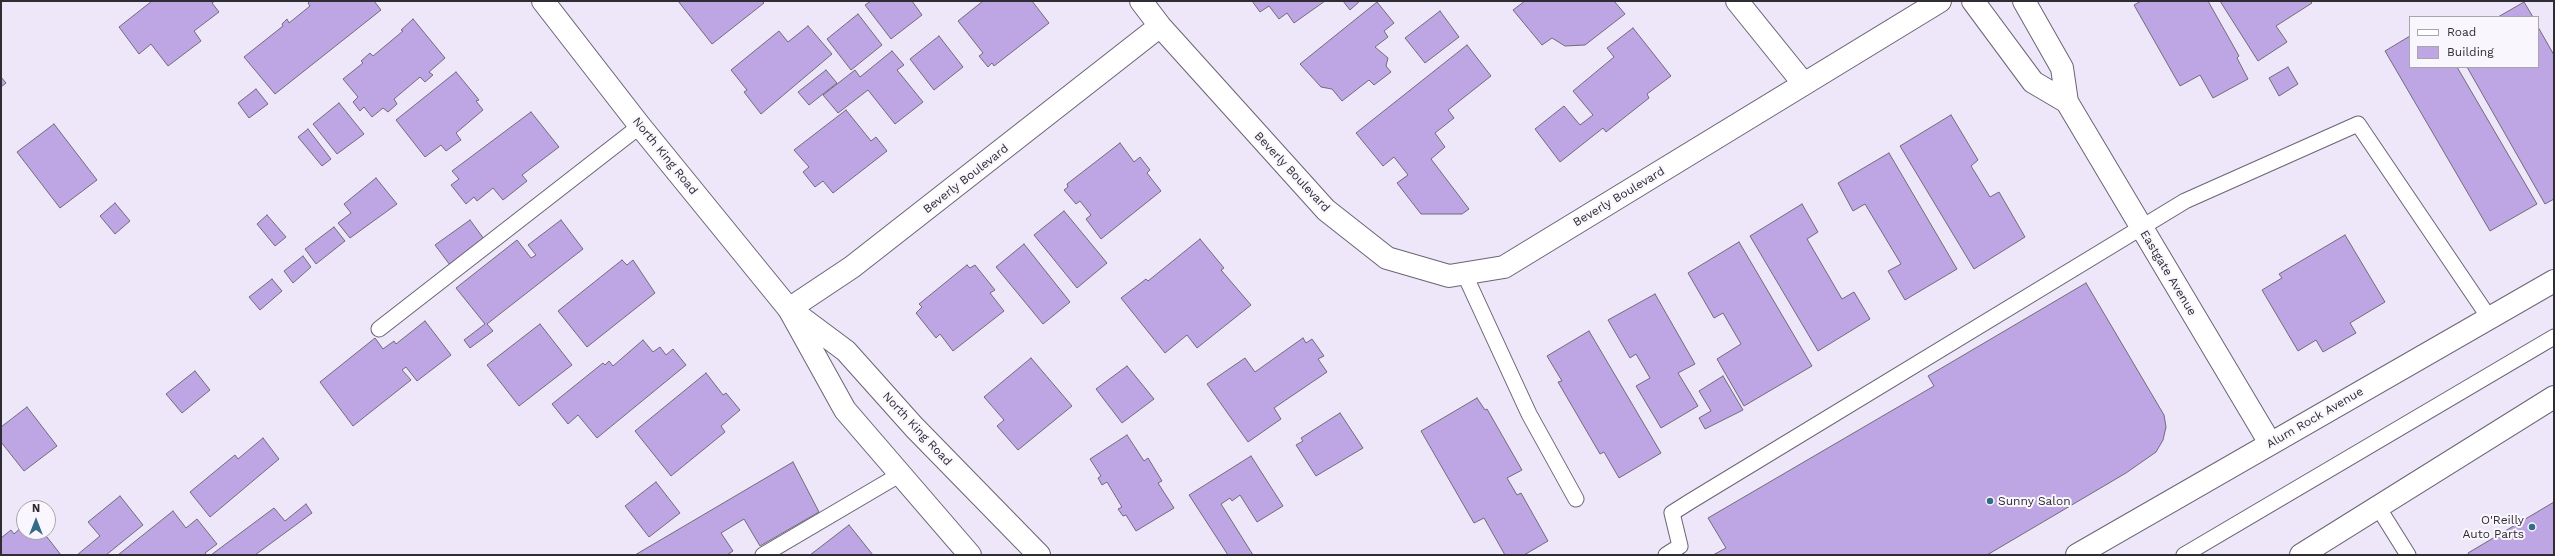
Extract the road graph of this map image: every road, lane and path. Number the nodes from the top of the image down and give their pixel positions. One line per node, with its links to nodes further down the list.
1 (543, 1): 10 (street, North King Road)
2 (1140, 1): 7 (street)
3 (1738, 1): 8 (street)
4 (1940, 1): 8 (street, Beverly Boulevard)
5 (1973, 1): 9 (street, Eastgate Avenue)
6 (2024, 1): 9 (street, Eastgate Avenue)
7 (1160, 26): 12 (street, Beverly Boulevard); 14 (street, Beverly Boulevard)
8 (1804, 84): 12 (street, Beverly Boulevard)
9 (2067, 102): 11 (street, Eastgate Avenue)
10 (640, 126): 14 (street, North King Road); 16 (lane)
11 (2140, 226): 15 (lane); 19 (street, Eastgate Avenue); 26 (lane)
12 (1464, 273): 21 (lane)
13 (2554, 281): 15 (street, Alum Rock Avenue)
14 (789, 309): 20 (street, North King Road); 25 (street, North King Road)
15 (2490, 319): 19 (street, Alum Rock Avenue)
16 (379, 329)
17 (2554, 337): 28 (lane)
18 (2554, 397): 22 (street)
19 (2270, 443): 27 (street, Alum Rock Avenue)
20 (900, 474): 23 (lane); 24 (street, North King Road)
21 (1576, 499)
22 (2378, 507): 29 (street); 30 (lane)
23 (763, 555)
24 (970, 555)
25 (1039, 555)
26 (1666, 555)
27 (2077, 555)
28 (2184, 555)
29 (2301, 555)
30 (2408, 555)

